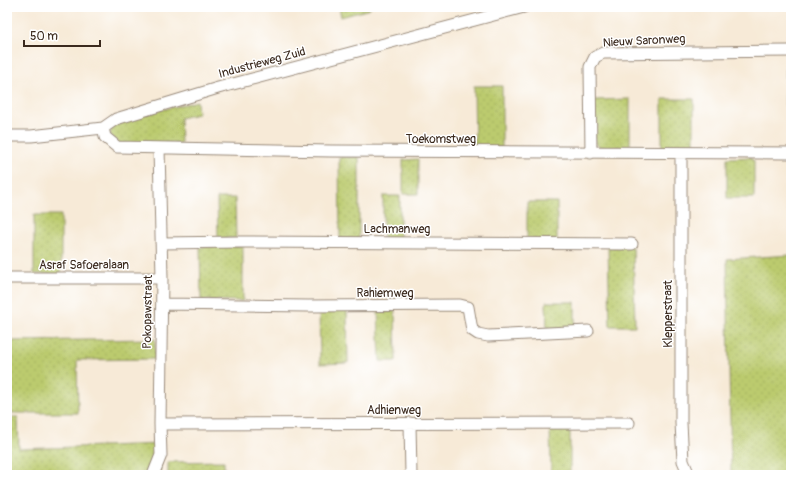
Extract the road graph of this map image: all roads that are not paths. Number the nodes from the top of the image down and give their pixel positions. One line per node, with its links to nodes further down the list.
1 (524, 7): 3 (street, Industrieweg Zuid)
2 (791, 51): 6 (street, Nieuw Saronweg)
3 (103, 128): 4 (street, Industrieweg Zuid); 5 (street, Toekomstweg)
4 (7, 136)
5 (159, 148): 6 (street, Toekomstweg); 9 (street, Pokopawstraat)
6 (591, 153): 7 (street, Toekomstweg)
7 (681, 153): 8 (street, Toekomstweg); 18 (street, Klepperstraat)
8 (791, 153)
9 (161, 243): 10 (street, Lachmanweg); 12 (street, Pokopawstraat)
10 (632, 244)
11 (7, 278): 12 (street, Asraf Safoeralaan)
12 (162, 278): 13 (street, Pokopawstraat)
13 (162, 304): 14 (street, Rahiemweg); 17 (street, Pokopawstraat)
14 (588, 331)
15 (410, 423): 16 (street, Adhienweg); 17 (street, Adhienweg); 20 (street)
16 (629, 423)
17 (160, 424): 19 (street, Pokopawstraat)
18 (688, 474)
19 (153, 475)
20 (411, 475)

